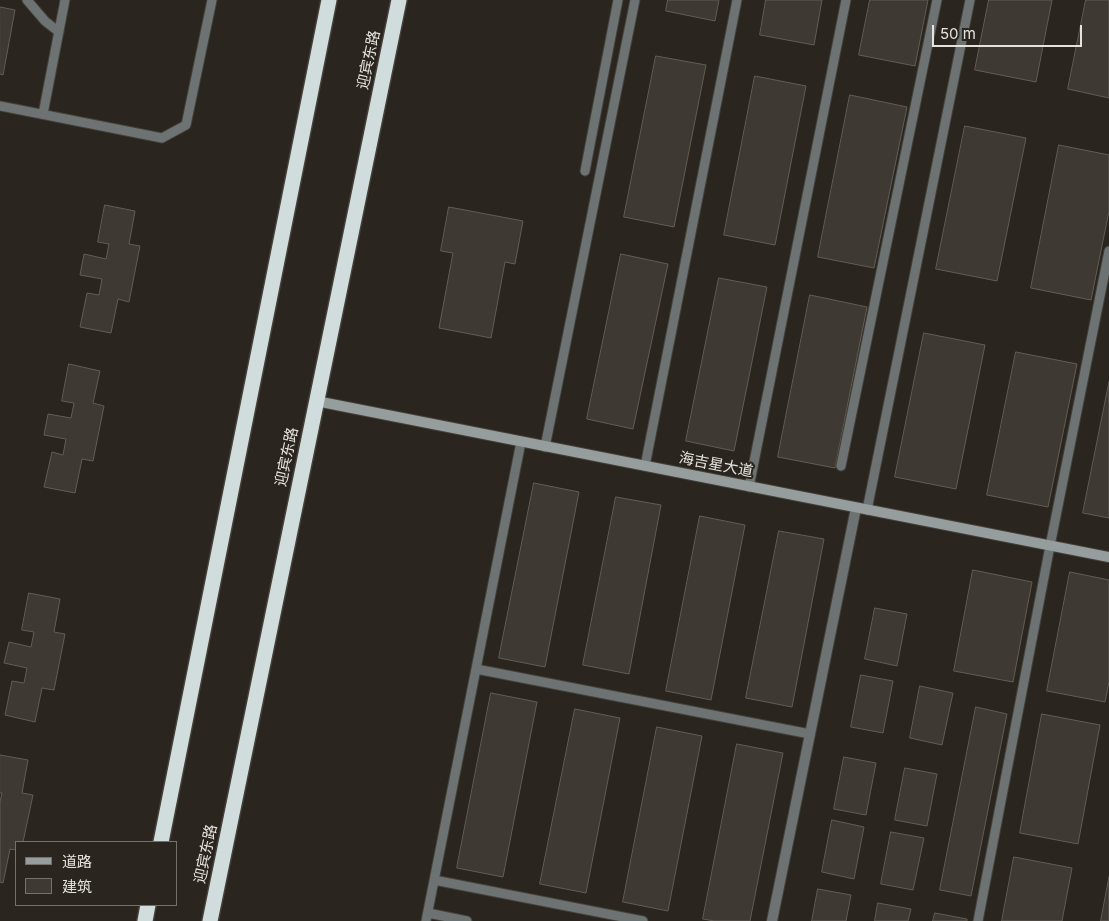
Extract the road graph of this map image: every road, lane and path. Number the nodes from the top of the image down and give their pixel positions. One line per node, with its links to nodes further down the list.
1 (27, 0): 12 (lane)
2 (66, 0): 12 (lane)
3 (212, 0): 14 (lane)
4 (329, 0): 29 (highway)
5 (399, 0): 17 (highway, 迎宾东路)
6 (618, 0): 15 (lane)
7 (635, 0): 19 (lane)
8 (737, 0): 20 (lane)
9 (846, 0): 22 (lane)
10 (937, 0): 21 (lane)
11 (970, 0): 24 (lane)
12 (59, 32): 14 (lane)
13 (0, 106): 14 (lane)
14 (43, 114)
15 (585, 171)
16 (1109, 252): 25 (lane)
17 (316, 402): 18 (street, 海吉星大道); 34 (highway, 迎宾东路)
18 (521, 442): 19 (street, 海吉星大道); 27 (lane)
19 (545, 447): 20 (street, 海吉星大道)
20 (645, 466): 22 (street, 海吉星大道)
21 (841, 466)
22 (750, 486): 23 (street, 海吉星大道)
23 (856, 508): 24 (street, 海吉星大道); 28 (street)
24 (867, 510): 25 (street, 海吉星大道)
25 (1050, 546): 26 (street, 海吉星大道); 38 (lane)
26 (1109, 557)
27 (476, 669): 28 (lane); 30 (lane)
28 (810, 734): 37 (street)
29 (161, 841)
30 (434, 880): 32 (lane); 36 (lane)
31 (148, 906): 33 (highway)
32 (427, 917): 35 (lane)
33 (145, 921)
34 (210, 921)
35 (467, 921)
36 (643, 921)
37 (772, 921)
38 (978, 921)

